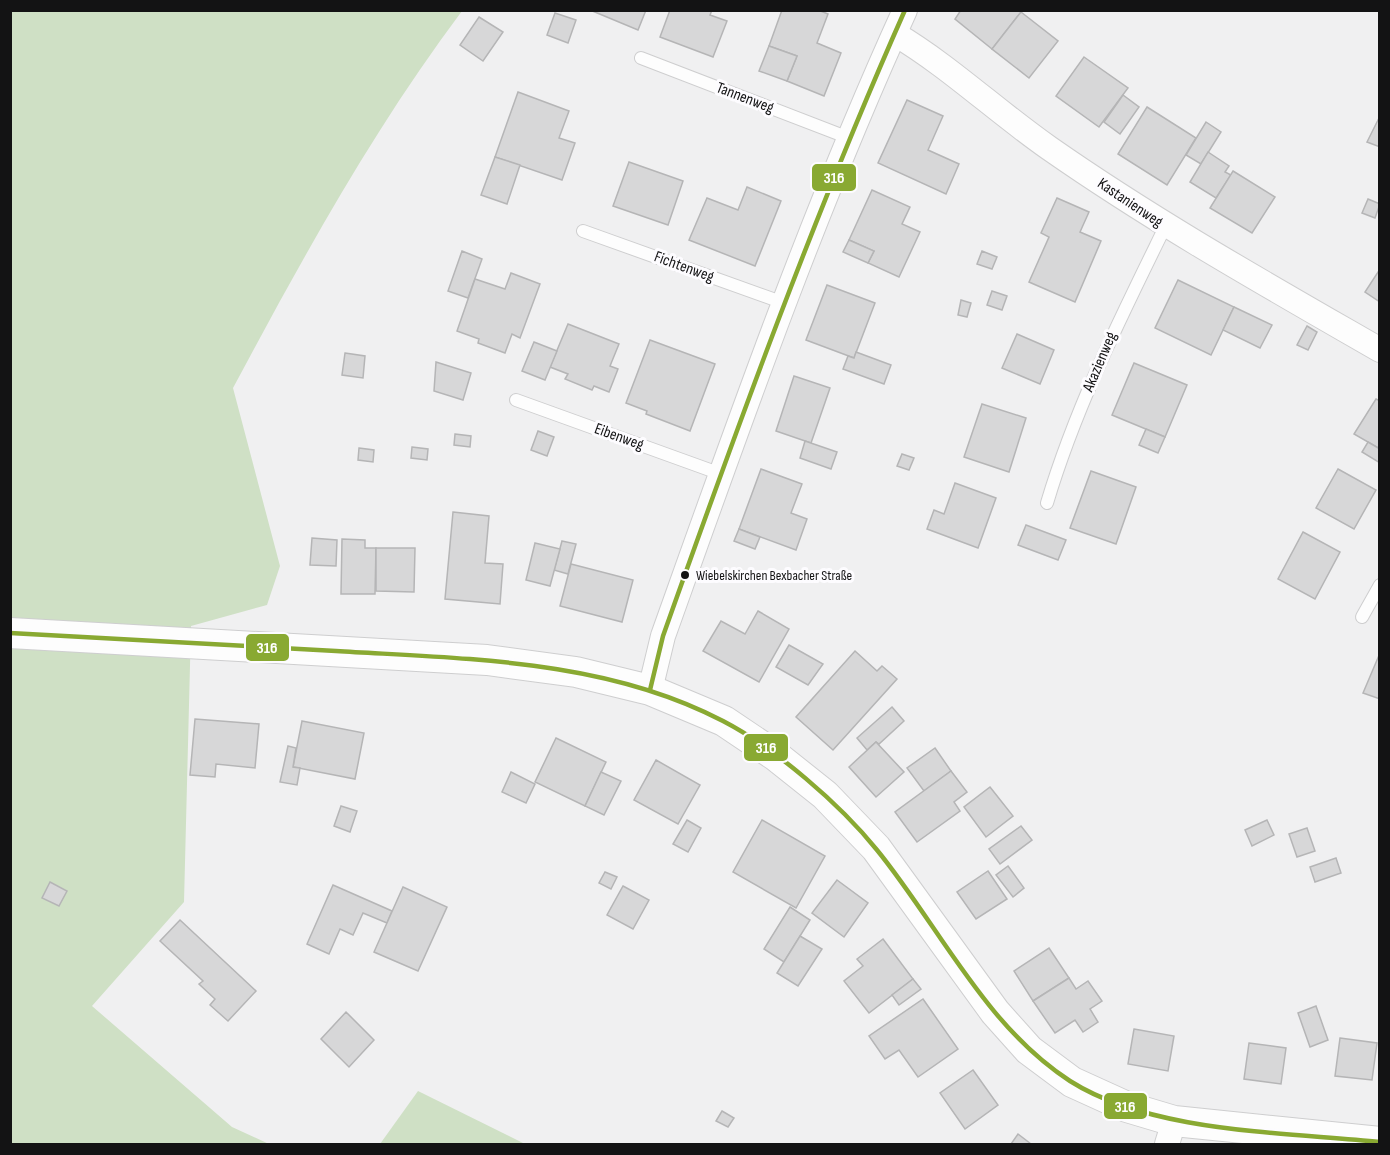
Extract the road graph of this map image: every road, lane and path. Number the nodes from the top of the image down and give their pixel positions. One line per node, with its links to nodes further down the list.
1 (905, 10): 2 (street)
2 (895, 34): 4 (street); 5 (street, Kastanienweg)
3 (641, 58): 4 (lane, Tannenweg)
4 (849, 138): 7 (street)
5 (1165, 227): 8 (street, Kastanienweg); 11 (lane, Akazienweg)
6 (583, 231): 7 (lane, Fichtenweg)
7 (784, 303): 10 (street)
8 (1380, 350)
9 (516, 400): 10 (lane, Eibenweg)
10 (721, 474): 15 (street)
11 (1047, 503)
12 (1380, 585): 13 (lane)
13 (1362, 617)
14 (10, 633): 15 (street)
15 (650, 690): 16 (street)
16 (1171, 1133): 17 (street)
17 (1380, 1142)

